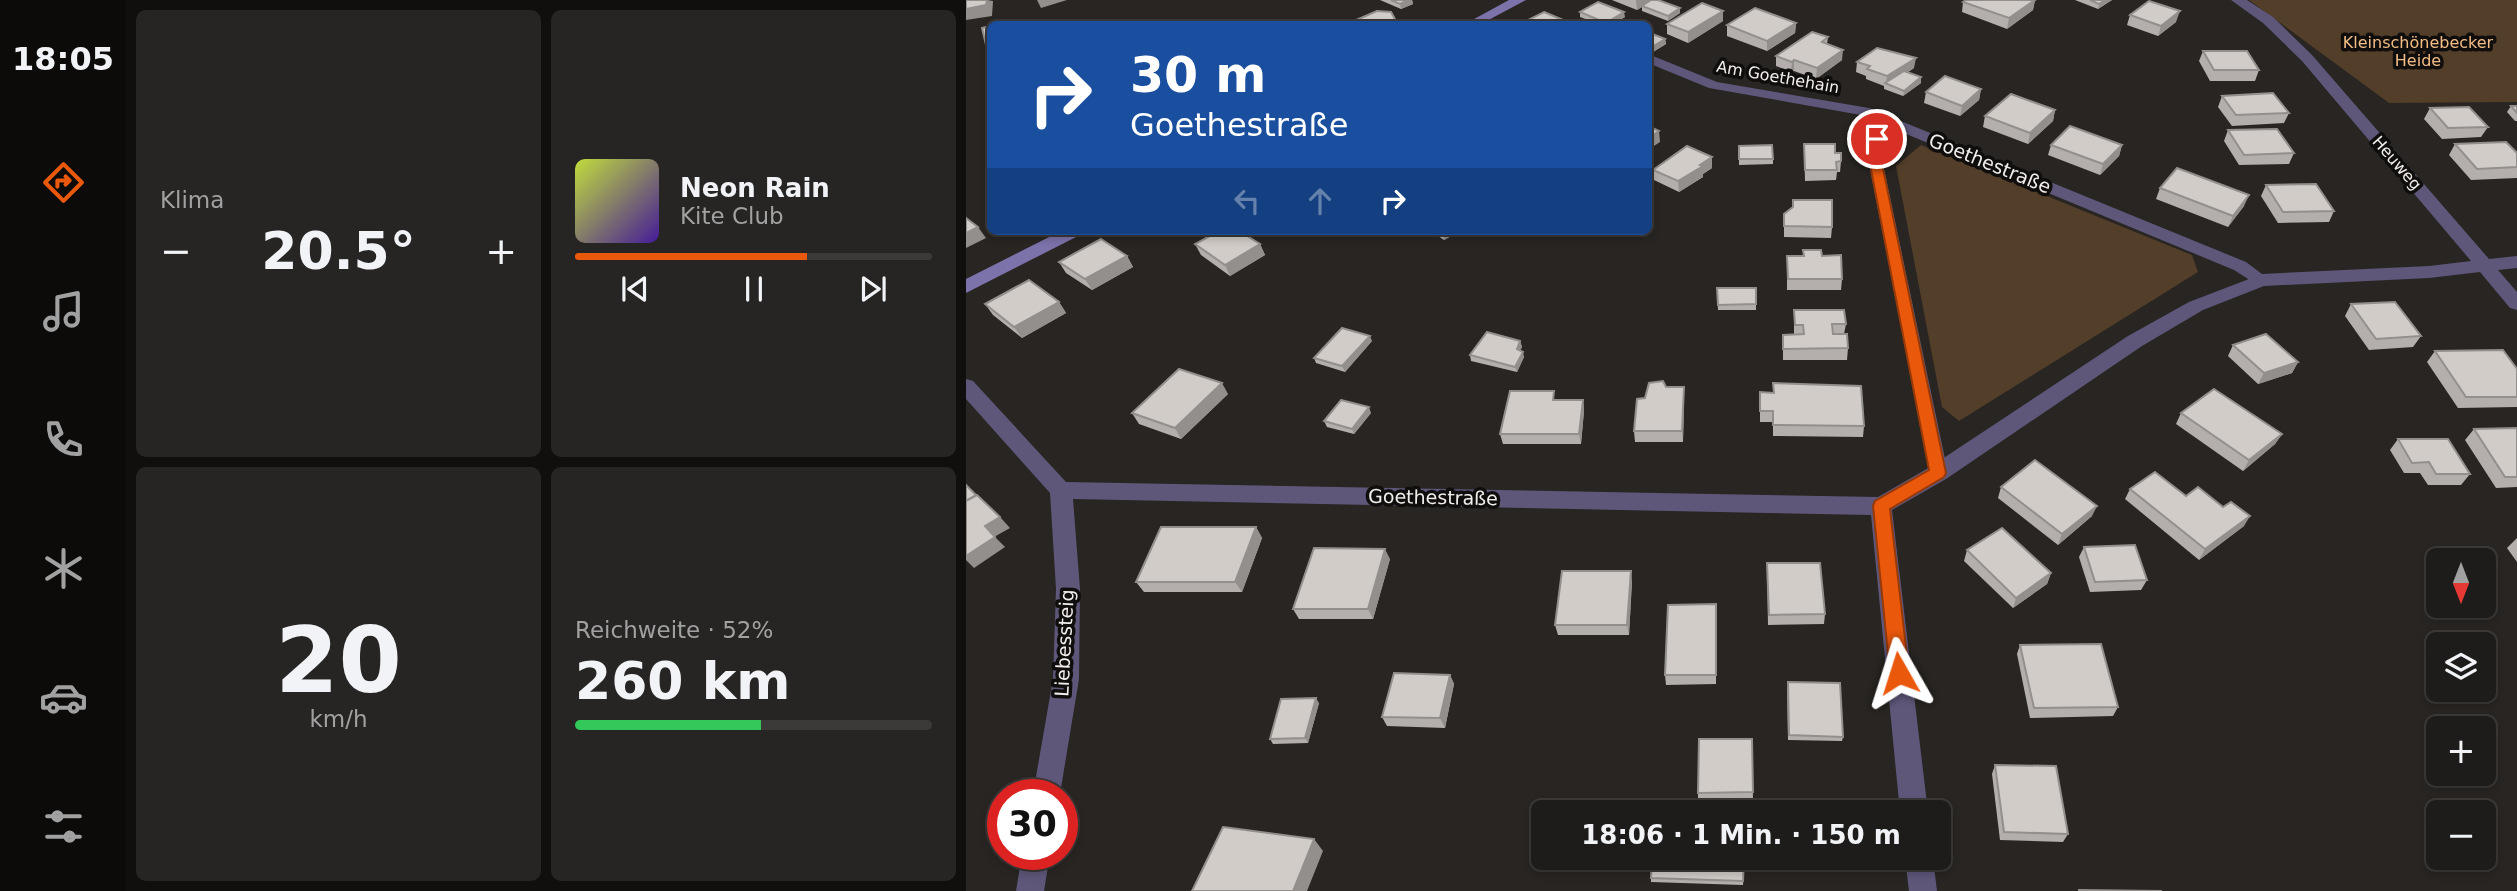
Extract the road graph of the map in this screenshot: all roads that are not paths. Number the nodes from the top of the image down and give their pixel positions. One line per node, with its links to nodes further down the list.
1 (1519, 0): 3 (street)
2 (2238, 0): 8 (street, Heuweg)
3 (1478, 21)
4 (1653, 60): 5 (lane, Am Goethehain)
5 (1898, 125): 9 (lane, Goethestraße); 13 (lane)
6 (1066, 235): 10 (street)
7 (2517, 262): 8 (street)
8 (2483, 264): 9 (street); 11 (street, Heuweg)
9 (2262, 280): 13 (street)
10 (966, 287)
11 (2517, 304)
12 (966, 386): 14 (street)
13 (1938, 473): 15 (street)
14 (1061, 490): 15 (street, Goethestraße); 16 (street, Liebessteig)
15 (1881, 506): 17 (street)
16 (1049, 779)
17 (1913, 800)
18 (1033, 870): 20 (street)
19 (1920, 870): 21 (street)
20 (1030, 891)
21 (1923, 891)

